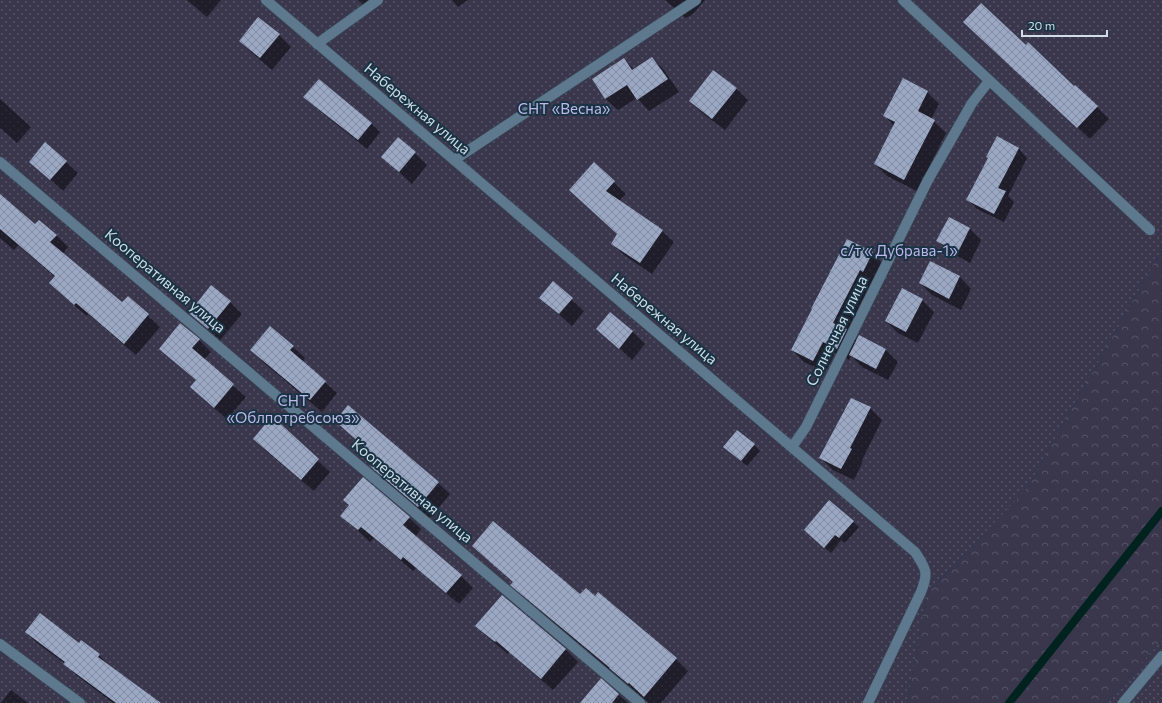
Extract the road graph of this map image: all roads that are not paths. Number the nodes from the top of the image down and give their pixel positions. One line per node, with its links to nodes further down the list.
1 (266, 0): 5 (street, Набережная улица)
2 (378, 0): 5 (street)
3 (696, 0): 7 (street)
4 (903, 0): 6 (street)
5 (317, 44): 7 (street, Набережная улица)
6 (989, 80): 9 (street); 10 (street, Солнечная улица)
7 (454, 160): 10 (street, Набережная улица)
8 (0, 162): 14 (street, Кооперативная улица)
9 (1150, 230)
10 (792, 448): 15 (street, Набережная улица)
11 (0, 644): 13 (street)
12 (1162, 656): 16 (street)
13 (80, 703)
14 (640, 703)
15 (868, 703)
16 (1123, 703)

